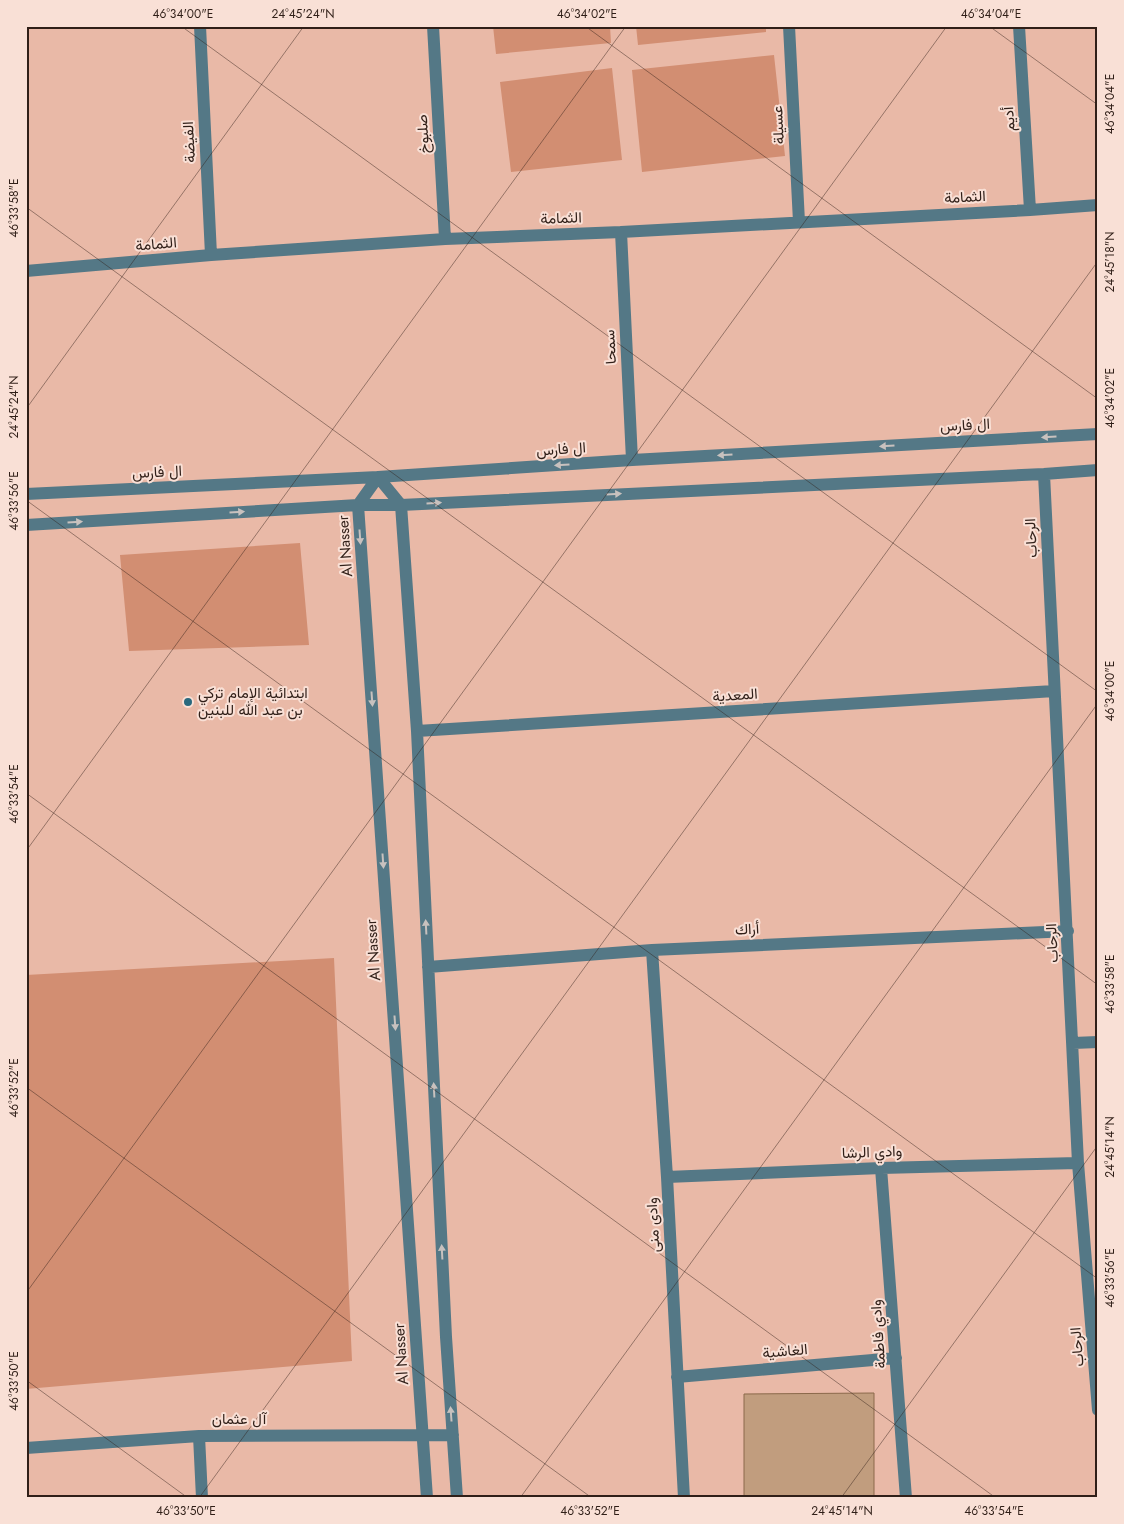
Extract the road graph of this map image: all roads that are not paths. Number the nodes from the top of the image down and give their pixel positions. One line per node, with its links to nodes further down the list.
1 (200, 26): 10 (street, الفيضة)
2 (433, 26): 9 (street, صلبوخ)
3 (789, 26): 7 (street, عسيلة)
4 (1019, 26): 6 (street, أديم)
5 (1098, 205): 6 (street, الثمامة)
6 (1030, 210): 7 (street, الثمامة)
7 (799, 222): 8 (street, الثمامة)
8 (621, 232): 9 (street, الثمامة); 13 (street, سمحا)
9 (445, 239): 10 (street, الثمامة)
10 (211, 255): 11 (street, الثمامة)
11 (26, 271)
12 (1098, 434): 13 (street, ال فارس, one-way to 13)
13 (632, 460): 16 (street, ال فارس, one-way to 16)
14 (1098, 470): 15 (street)
15 (1044, 474): 19 (street, one-way to 15); 21 (street, الرحاب)
16 (378, 477): 17 (street, ال فارس); 18 (street, Al Nasser); 19 (street)
17 (26, 494)
18 (358, 505): 19 (street); 20 (street, one-way to 18); 34 (street, Al Nasser, one-way to 34)
19 (401, 505): 22 (street)
20 (26, 525)
21 (1054, 691): 22 (street, المعدية); 23 (street, الرحاب)
22 (417, 731): 25 (street, one-way to 22)
23 (1068, 931): 24 (street, أراك); 27 (street, الرحاب)
24 (652, 950): 25 (street, أراك); 30 (street, وادى منى)
25 (428, 967): 35 (street, one-way to 25)
26 (1098, 1042): 27 (street)
27 (1073, 1043): 28 (street, الرحاب)
28 (1078, 1163): 29 (street, وادي الرشا); 33 (street, الرحاب)
29 (881, 1168): 30 (street, وادي الرشا); 31 (street, وادي فاطمة)
30 (667, 1177): 32 (street, وادى منى)
31 (896, 1358): 32 (street, الغاشية); 42 (street, وادي فاطمة)
32 (677, 1377): 41 (street, وادى منى)
33 (1098, 1410)
34 (422, 1435): 35 (street, آل عثمان); 36 (street, آل عثمان); 39 (street, Al Nasser)
35 (453, 1435): 40 (street)
36 (199, 1436): 37 (street, آل عثمان); 38 (street)
37 (26, 1448)
38 (202, 1498)
39 (427, 1498)
40 (457, 1498)
41 (684, 1498)
42 (906, 1498)

